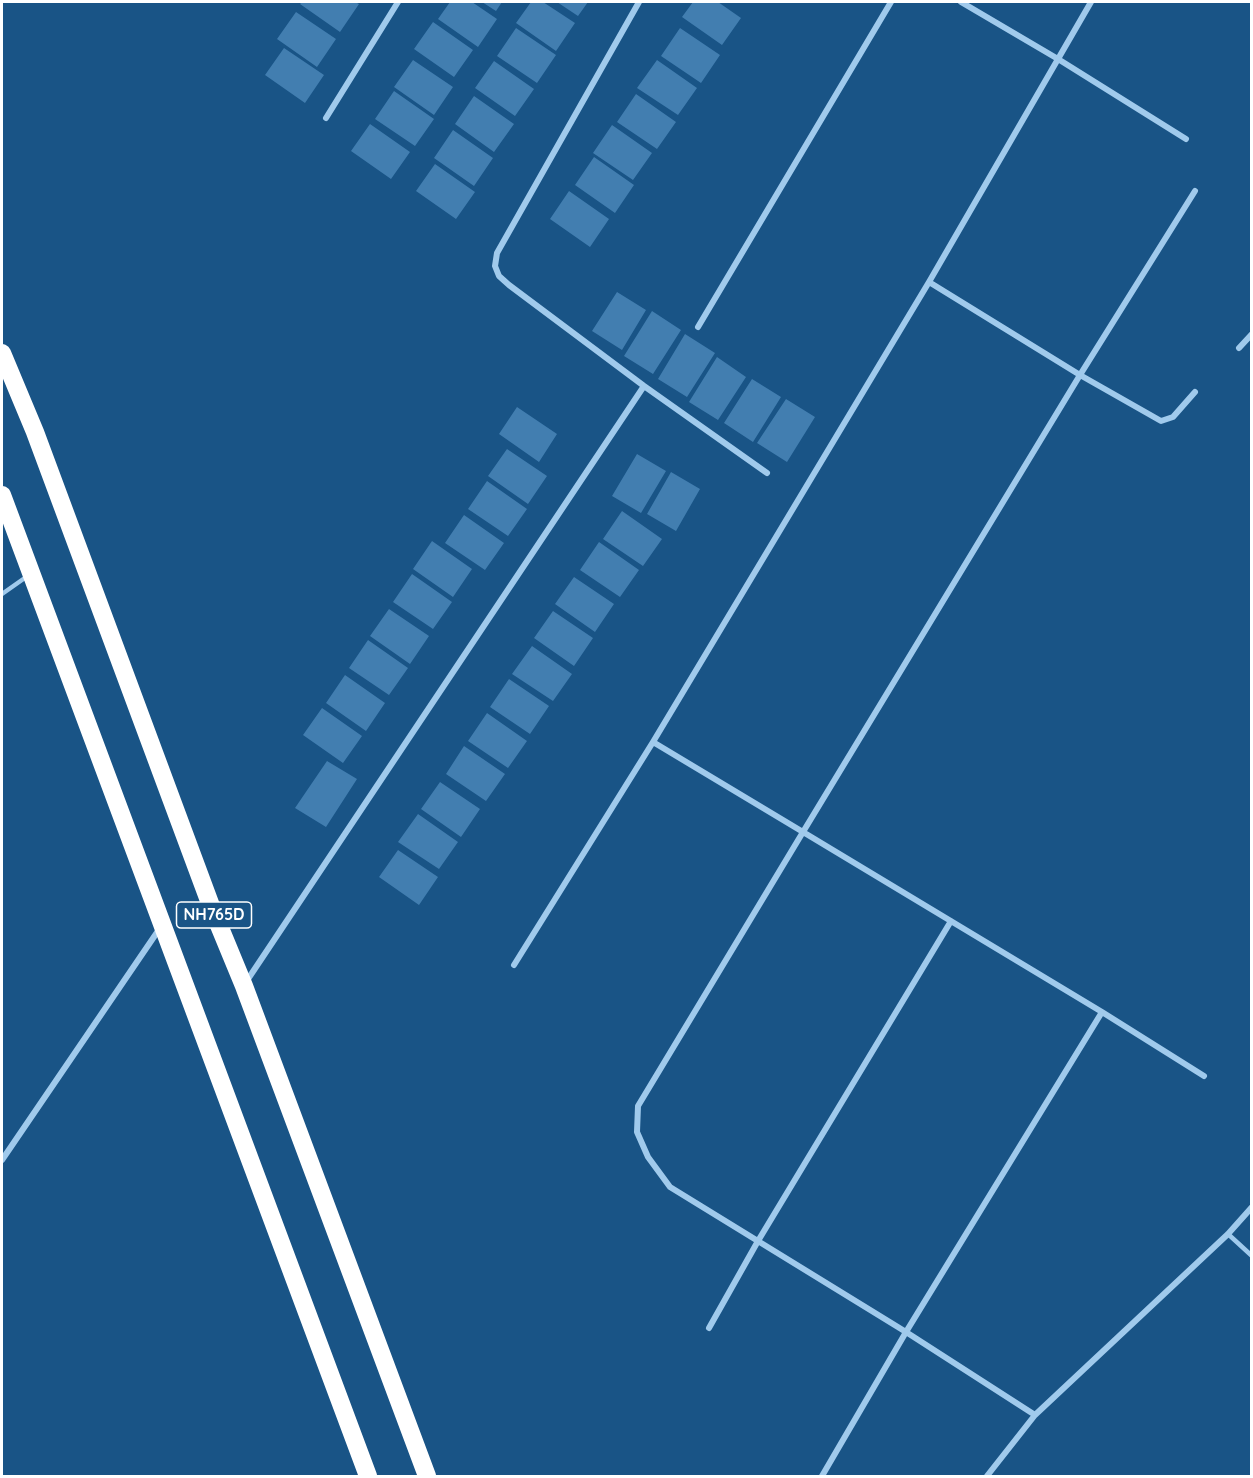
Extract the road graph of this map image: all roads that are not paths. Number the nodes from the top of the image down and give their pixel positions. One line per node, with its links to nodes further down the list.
1 (398, 2): 7 (street)
2 (639, 2): 16 (street)
3 (891, 2): 11 (street)
4 (961, 2): 6 (street)
5 (1090, 2): 6 (street)
6 (1058, 59): 8 (street); 10 (street)
7 (326, 118)
8 (1186, 139)
9 (1195, 191): 15 (street)
10 (929, 282): 15 (street); 22 (street)
11 (698, 327)
12 (1251, 334): 13 (street)
13 (1239, 348)
14 (2, 353): 27 (highway, NH765D)
15 (1080, 375): 17 (street); 23 (street)
16 (644, 386): 18 (street); 27 (street)
17 (1195, 392)
18 (767, 473)
19 (2, 495): 20 (highway, NH765D)
20 (31, 574): 21 (lane); 25 (highway, NH765D)
21 (2, 594)
22 (653, 742): 23 (street); 26 (street)
23 (803, 832): 24 (street); 33 (street)
24 (951, 921): 28 (street); 33 (street)
25 (162, 926): 30 (street); 38 (highway, NH765D)
26 (514, 965)
27 (243, 986): 39 (highway, NH765D)
28 (1102, 1012): 29 (street); 36 (street)
29 (1204, 1076)
30 (2, 1160)
31 (1251, 1207): 32 (street)
32 (1228, 1234): 34 (lane); 37 (street)
33 (758, 1242): 35 (street); 36 (street)
34 (1251, 1256)
35 (709, 1328)
36 (906, 1332): 37 (street); 40 (street)
37 (1035, 1415): 41 (street)
38 (368, 1476)
39 (427, 1476)
40 (822, 1476)
41 (987, 1476)

